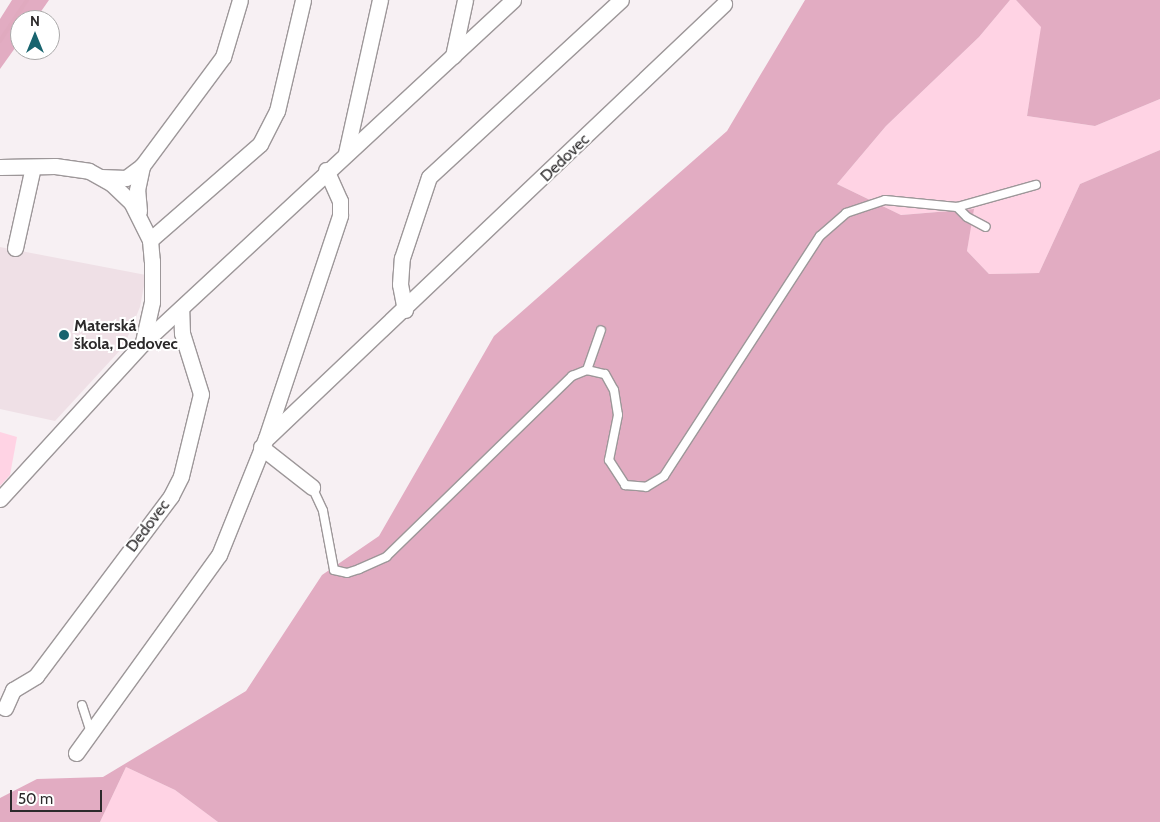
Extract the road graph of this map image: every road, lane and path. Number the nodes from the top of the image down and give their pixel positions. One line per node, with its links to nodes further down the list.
1 (240, 0): 10 (street)
2 (304, 0): 19 (street)
3 (380, 0): 9 (street)
4 (465, 0): 8 (street)
5 (514, 0): 8 (street)
6 (621, 0): 22 (street)
7 (724, 4): 22 (street, Dedovec)
8 (453, 56): 9 (street)
9 (346, 153): 13 (street)
10 (142, 166): 14 (street); 17 (street)
11 (0, 167): 12 (street)
12 (33, 167): 14 (street); 20 (street)
13 (326, 170): 21 (street); 26 (street, Dedovec)
14 (101, 177): 17 (street)
15 (1036, 185): 16 (lane)
16 (957, 207): 18 (lane); 25 (lane)
17 (140, 216): 19 (street)
18 (986, 227)
19 (150, 240): 24 (street)
20 (15, 248)
21 (181, 308): 24 (street); 32 (street, Dedovec)
22 (405, 310): 27 (street, Dedovec)
23 (601, 330): 25 (lane)
24 (142, 344): 30 (street)
25 (587, 370): 29 (lane)
26 (285, 384): 27 (street); 28 (street, Dedovec)
27 (306, 401): 28 (street, Dedovec)
28 (264, 442): 29 (street); 33 (street, Dedovec)
29 (312, 487)
30 (0, 499)
31 (82, 705): 33 (lane)
32 (4, 708)
33 (91, 732): 34 (street, Dedovec)
34 (76, 752)

